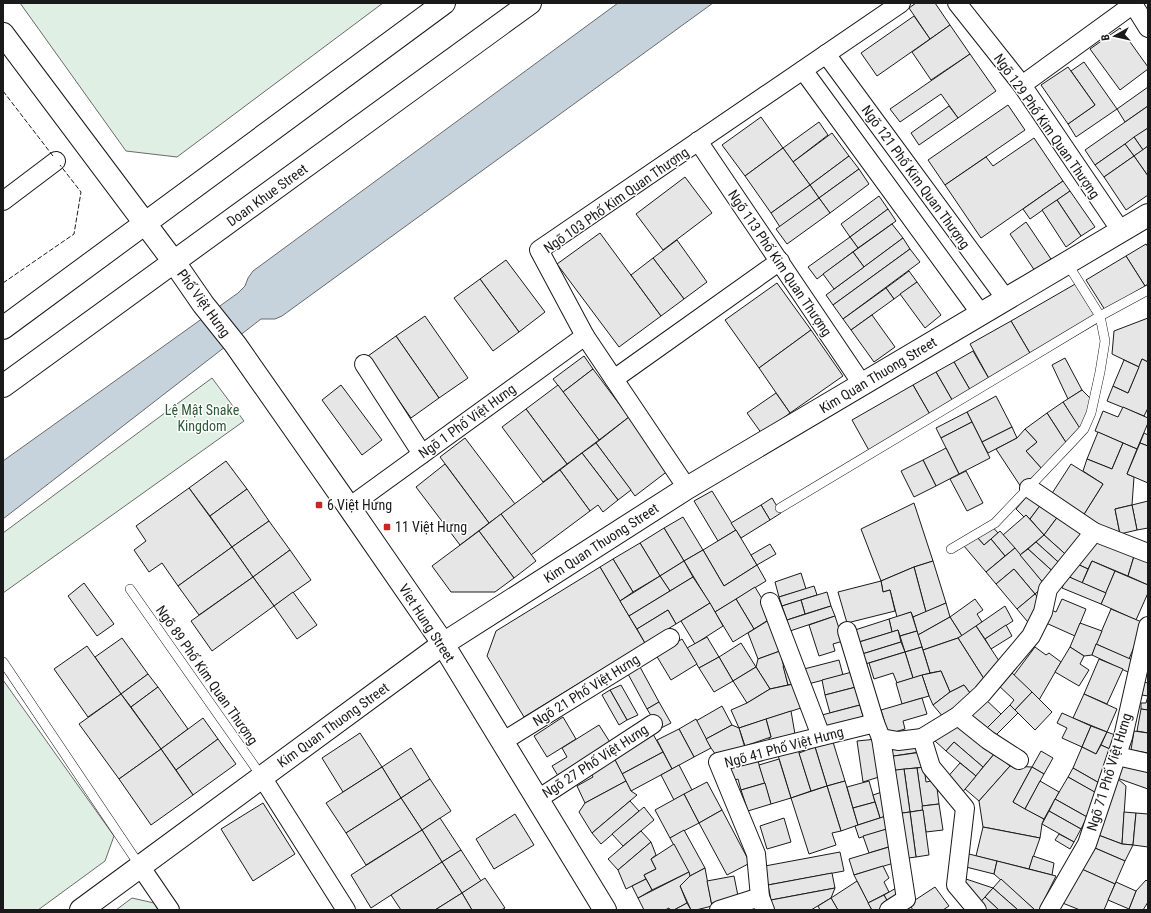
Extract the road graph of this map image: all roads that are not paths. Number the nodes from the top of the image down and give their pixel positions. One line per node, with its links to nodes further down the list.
1 (444, 3): 15 (street)
2 (530, 3): 18 (street, Doan Khue Street)
3 (901, 3): 8 (street, Ngõ 103 Phố Kim Quan Thượng)
4 (957, 3): 10 (street, Ngõ 129 Phố Kim Quan Thượng)
5 (1134, 4): 6 (street); 10 (street)
6 (1148, 28)
7 (3, 34): 15 (street, Phố Việt Hưng)
8 (826, 54): 9 (street, Ngõ 103 Phố Kim Quan Thượng); 21 (street, Ngõ 121 Phố Kim Quan Thượng)
9 (802, 70): 11 (street, Ngõ 103 Phố Kim Quan Thượng); 22 (street, Ngõ 121 Phố Kim Quan Thượng)
10 (1022, 85): 16 (street, Ngõ 129 Phố Kim Quan Thượng)
11 (698, 141): 17 (street, Ngõ 113 Phố Kim Quan Thượng); 25 (street, Ngõ 103 Phố Kim Quan Thượng)
12 (56, 161): 13 (street)
13 (3, 201)
14 (1148, 215): 16 (street, Kim Quan Thuong Street)
15 (145, 223): 18 (street, Phố Việt Hưng); 24 (street)
16 (1120, 231): 19 (street, Kim Quan Thuong Street)
17 (780, 261): 28 (street); 29 (street, Ngõ 113 Phố Kim Quan Thượng)
18 (174, 262): 26 (street, Phố Việt Hưng); 30 (street, Doan Khue Street)
19 (1067, 263): 21 (street, Kim Quan Thuong Street); 23 (lane)
20 (1148, 290): 23 (lane)
21 (1006, 299): 22 (street, Kim Quan Thuong Street)
22 (981, 314): 29 (street, Kim Quan Thuong Street)
23 (1100, 316): 33 (lane); 35 (lane)
24 (3, 328)
25 (585, 336): 28 (street, Ngõ 103 Phố Kim Quan Thượng); 31 (street, Ngõ 1 Phố Việt Hưng)
26 (234, 344): 34 (street, Viet Hung Street)
27 (364, 364): 31 (street)
28 (614, 379): 32 (street, Ngõ 103 Phố Kim Quan Thượng)
29 (862, 384): 32 (street, Kim Quan Thuong Street)
30 (3, 386)
31 (422, 454): 34 (street, Ngõ 1 Phố Việt Hưng)
32 (688, 488): 44 (street, Kim Quan Thuong Street)
33 (1029, 488): 36 (street); 37 (lane)
34 (349, 507): 44 (street, Viet Hung Street)
35 (780, 508)
36 (1094, 532): 38 (street); 47 (street, Ngõ 41 Phố Việt Hưng)
37 (951, 549)
38 (1148, 553)
39 (130, 589): 56 (lane, Ngõ 89 Phố Kim Quan Thượng)
40 (770, 602): 50 (street)
41 (1148, 626): 46 (street, Ngõ 71 Phố Việt Hưng)
42 (847, 631): 49 (street)
43 (670, 638): 52 (street, Ngõ 21 Phố Việt Hưng)
44 (443, 644): 52 (street, Viet Hung Street); 56 (street, Kim Quan Thuong Street)
45 (3, 662): 58 (lane)
46 (1144, 662): 53 (street, Ngõ 71 Phố Việt Hưng)
47 (958, 716): 51 (street, Ngõ 41 Phố Việt Hưng); 54 (street)
48 (653, 724): 57 (street, Ngõ 27 Phố Việt Hưng)
49 (878, 730): 50 (street, Ngõ 41 Phố Việt Hưng); 51 (street, Ngõ 41 Phố Việt Hưng); 65 (street)
50 (821, 736): 59 (street, Ngõ 41 Phố Việt Hưng)
51 (922, 738): 66 (street)
52 (502, 742): 57 (street, Viet Hung Street)
53 (1117, 756): 55 (street); 67 (street, Ngõ 71 Phố Việt Hưng)
54 (1019, 760)
55 (1148, 763)
56 (262, 777): 58 (street, Kim Quan Thuong Street); 62 (street)
57 (538, 799): 63 (street, Viet Hung Street)
58 (140, 866): 60 (street, Kim Quan Thuong Street); 61 (street)
59 (763, 903): 64 (street, Ngõ 41 Phố Việt Hưng)
60 (81, 910)
61 (170, 910)
62 (346, 910)
63 (605, 910)
64 (719, 910)
65 (889, 910)
66 (977, 910)
67 (1049, 910)

